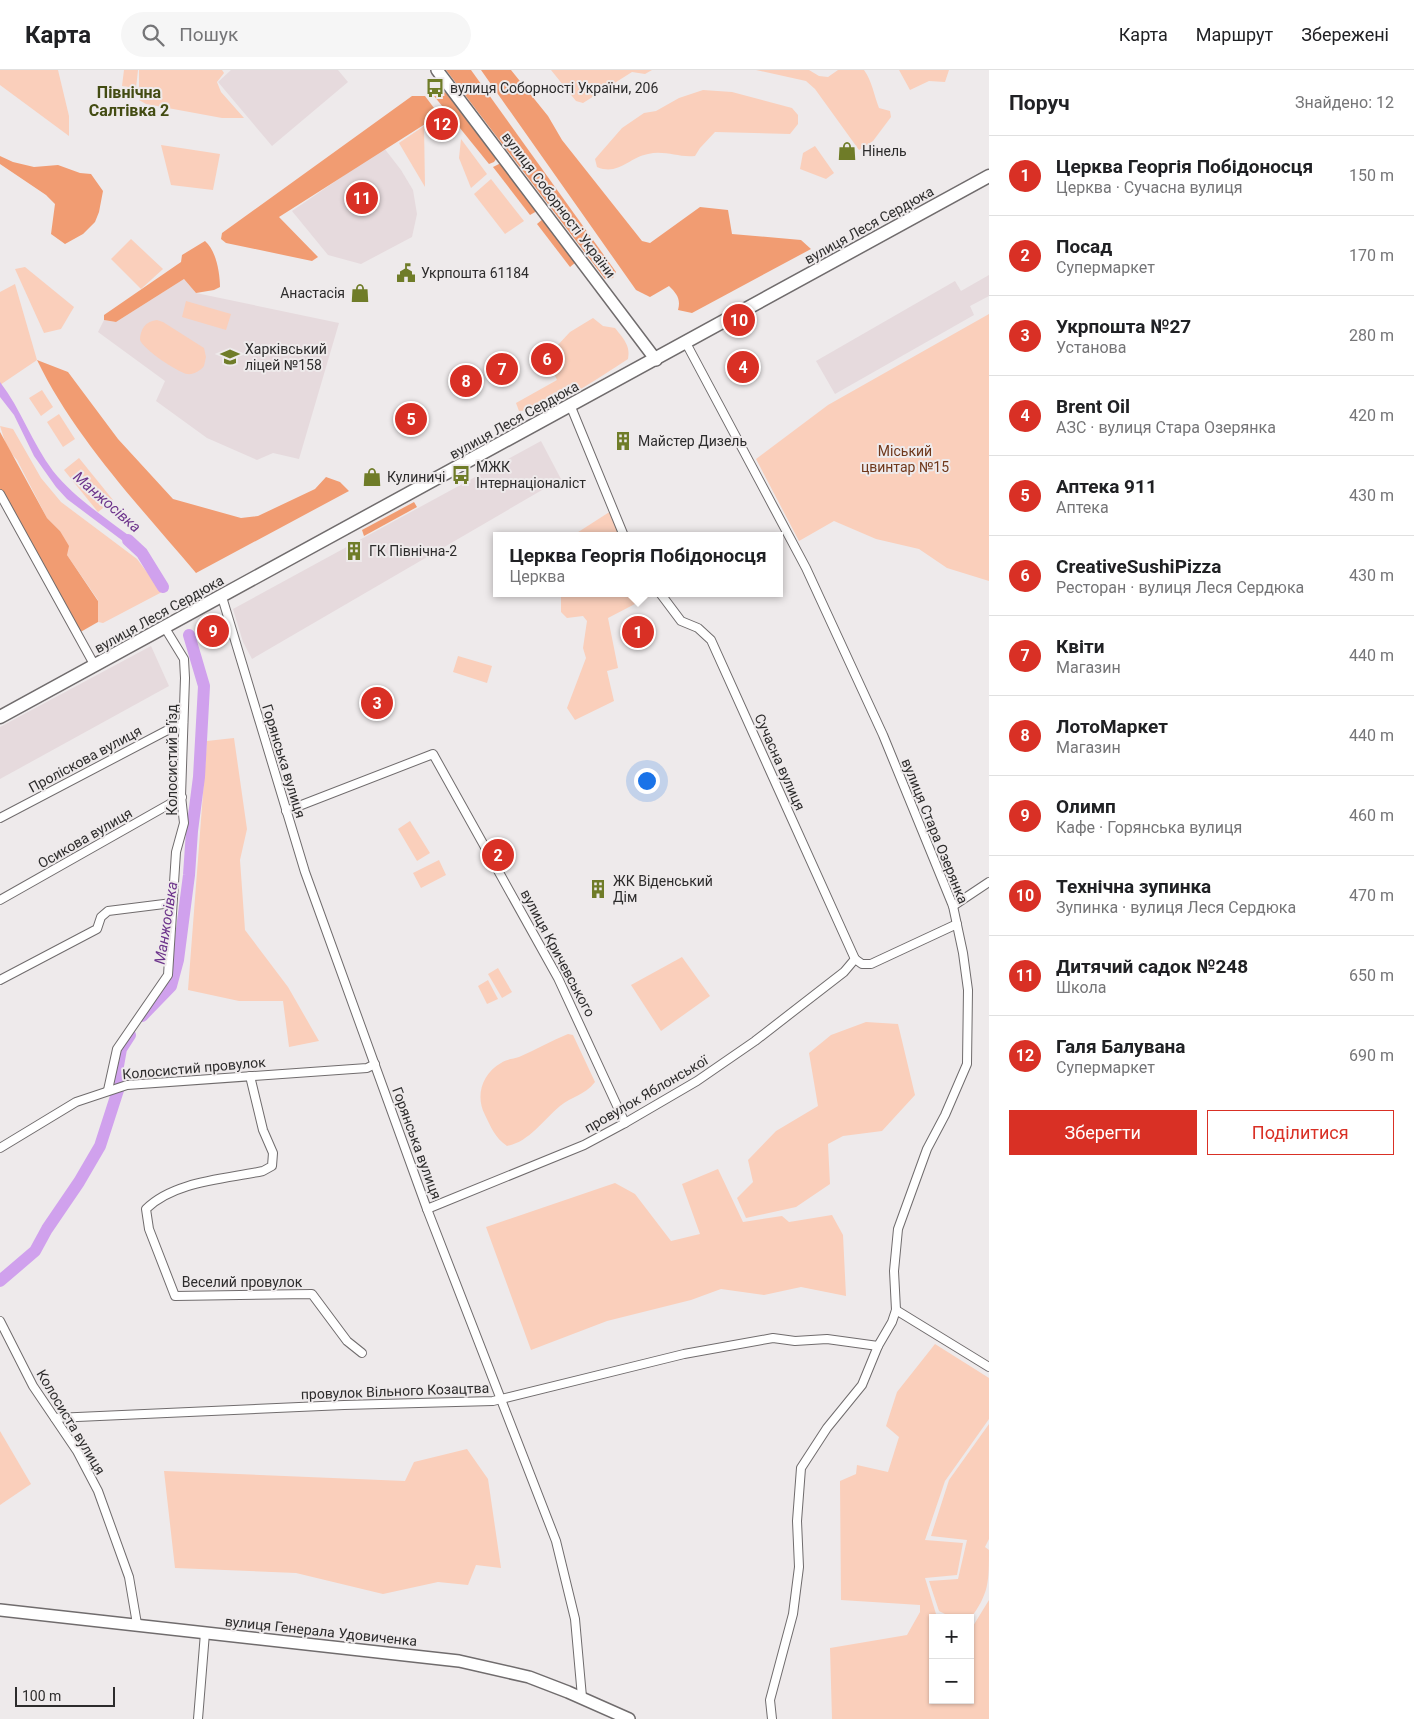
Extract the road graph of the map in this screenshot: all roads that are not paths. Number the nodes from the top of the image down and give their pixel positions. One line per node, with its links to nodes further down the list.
1 (437, 70): 4 (main road, вулиця Соборності України)
2 (988, 180): 3 (main road, вулиця Леся Сердюка)
3 (686, 343): 4 (main road, вулиця Леся Сердюка); 20 (street, вулиця Стара Озерянка)
4 (656, 360): 5 (main road, вулиця Леся Сердюка)
5 (571, 407): 7 (street); 8 (main road, вулиця Леся Сердюка)
6 (0, 494): 11 (street)
7 (622, 532)
8 (222, 597): 10 (main road, вулиця Леся Сердюка); 15 (street, Горянська вулиця)
9 (663, 597): 22 (street, Сучасна вулиця)
10 (169, 625): 11 (main road, вулиця Леся Сердюка); 13 (street, Колосистий в'їзд)
11 (94, 666): 12 (main road, вулиця Леся Сердюка)
12 (0, 717)
13 (183, 722): 14 (street, Колосистий в'їзд); 16 (street, Проліскова вулиця)
14 (182, 797): 18 (street, Осикова вулиця); 19 (street, Колосистий в'їзд)
15 (286, 811): 24 (street, Горянська вулиця); 27 (street, вулиця Кричевського)
16 (0, 818)
17 (989, 882): 20 (street)
18 (0, 900)
19 (172, 903): 23 (street); 26 (street, Колосистий в'їзд)
20 (953, 906): 21 (street, вулиця Стара Озерянка)
21 (957, 924): 22 (street); 30 (street, вулиця Стара Озерянка)
22 (855, 960): 27 (street, провулок Яблонської)
23 (0, 980)
24 (375, 1064): 25 (street, Колосистий провулок); 29 (street, Горянська вулиця)
25 (250, 1076): 26 (street, Колосистий провулок); 33 (street, Веселий провулок)
26 (111, 1089): 28 (street, Колосистий провулок)
27 (626, 1123): 29 (street, провулок Яблонської)
28 (0, 1148)
29 (427, 1209): 37 (street, Горянська вулиця)
30 (896, 1310): 32 (street, вулиця Стара Озерянка); 35 (street)
31 (0, 1321): 38 (street, Колосиста вулиця)
32 (878, 1346): 37 (street, провулок Вільного Козацтва); 45 (street, вулиця Стара Озерянка)
33 (362, 1353)
34 (989, 1356): 35 (street)
35 (981, 1361): 36 (street)
36 (989, 1367)
37 (499, 1400): 38 (street, провулок Вільного Козацтва); 42 (street, Горянська вулиця)
38 (55, 1418): 40 (street, Колосиста вулиця)
39 (0, 1610): 40 (main road, вулиця Генерала Удовиченка)
40 (137, 1624): 41 (main road, вулиця Генерала Удовиченка)
41 (205, 1633): 42 (main road, вулиця Генерала Удовиченка); 43 (street)
42 (582, 1697): 44 (main road, вулиця Генерала Удовиченка)
43 (198, 1719)
44 (630, 1719)
45 (772, 1719)

